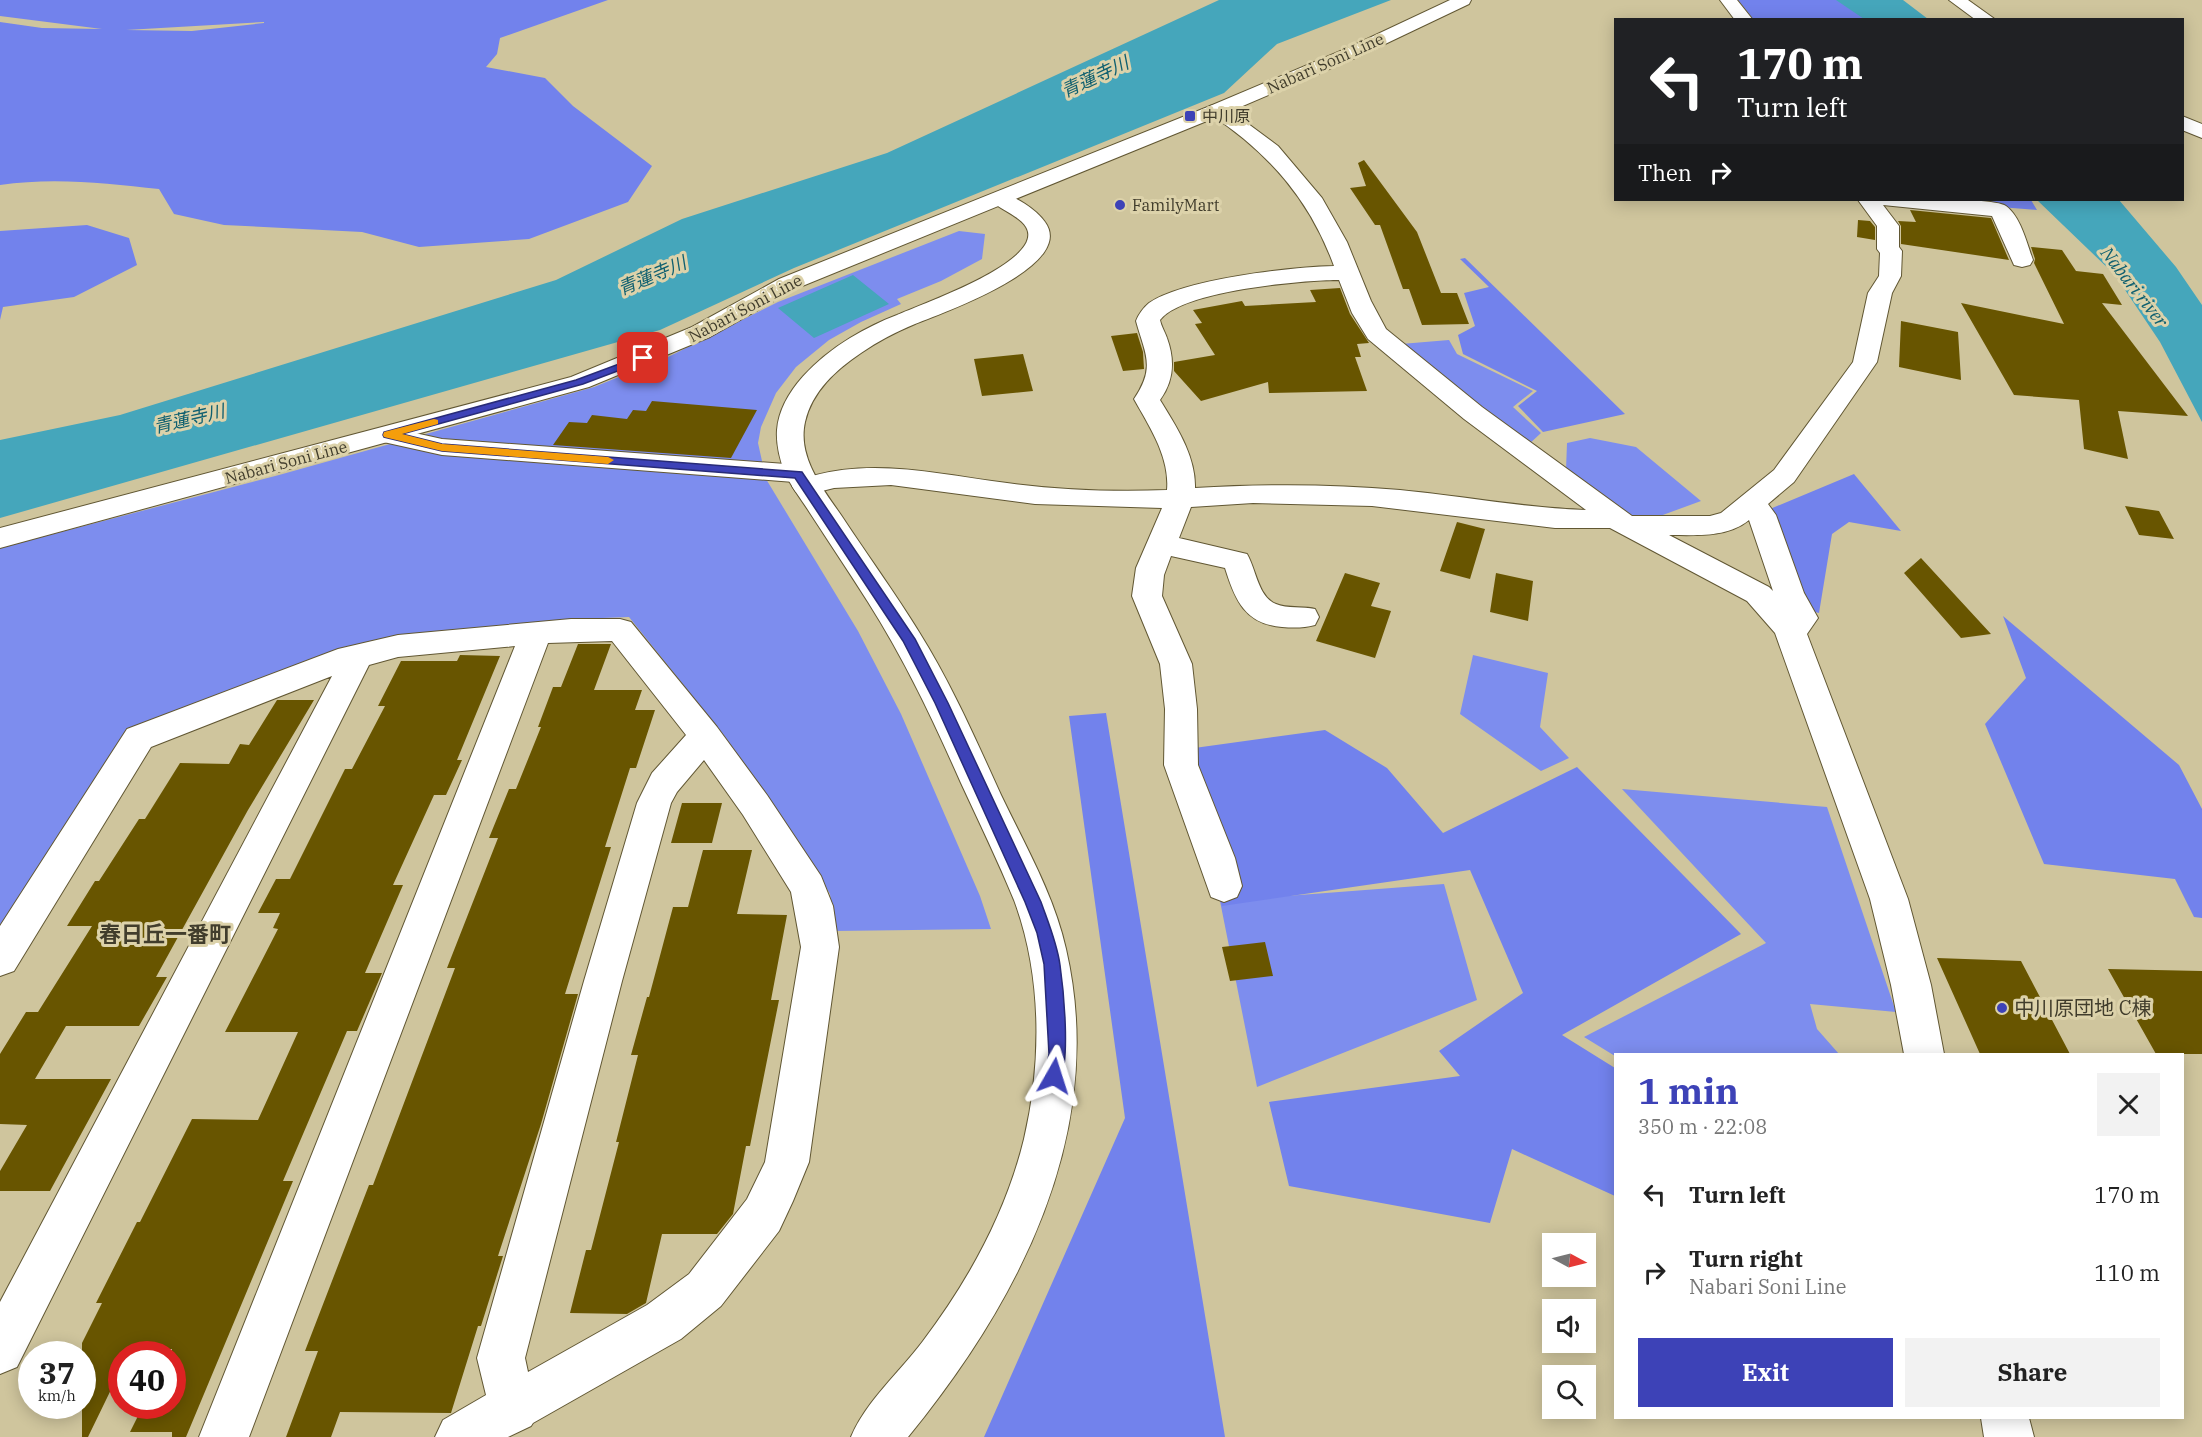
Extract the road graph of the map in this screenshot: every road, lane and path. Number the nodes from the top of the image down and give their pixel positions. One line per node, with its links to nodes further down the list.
1 (1463, 0): 6 (street, Nabari Soni Line)
2 (1728, 0): 4 (street)
3 (1957, 0): 5 (street)
4 (1743, 18)
5 (1985, 18)
6 (1217, 110): 9 (street, Nabari Soni Line); 13 (street)
7 (2184, 123): 8 (street)
8 (2202, 132)
9 (1001, 199): 14 (street, Nabari Soni Line); 15 (street)
10 (1869, 201): 17 (street)
11 (1899, 201): 12 (street)
12 (2022, 260)
13 (1348, 273): 16 (street); 18 (street)
14 (388, 435): 15 (street); 19 (street, Nabari Soni Line)
15 (802, 480): 16 (street); 34 (street)
16 (1179, 498): 18 (street); 20 (street)
17 (1752, 502): 18 (street); 22 (street)
18 (1621, 521): 22 (street)
19 (0, 538)
20 (1161, 544): 21 (street); 26 (street)
21 (1304, 617)
22 (1790, 631): 28 (street)
23 (536, 633): 24 (street); 25 (street); 32 (street)
24 (358, 656): 27 (street); 29 (street)
25 (705, 736): 30 (street); 30 (street)
26 (1224, 886)
27 (0, 959)
28 (1924, 1053)
29 (0, 1350)
30 (513, 1409): 33 (street)
31 (2005, 1419): 35 (street)
32 (224, 1437)
33 (460, 1437)
34 (876, 1437)
35 (2009, 1437)

